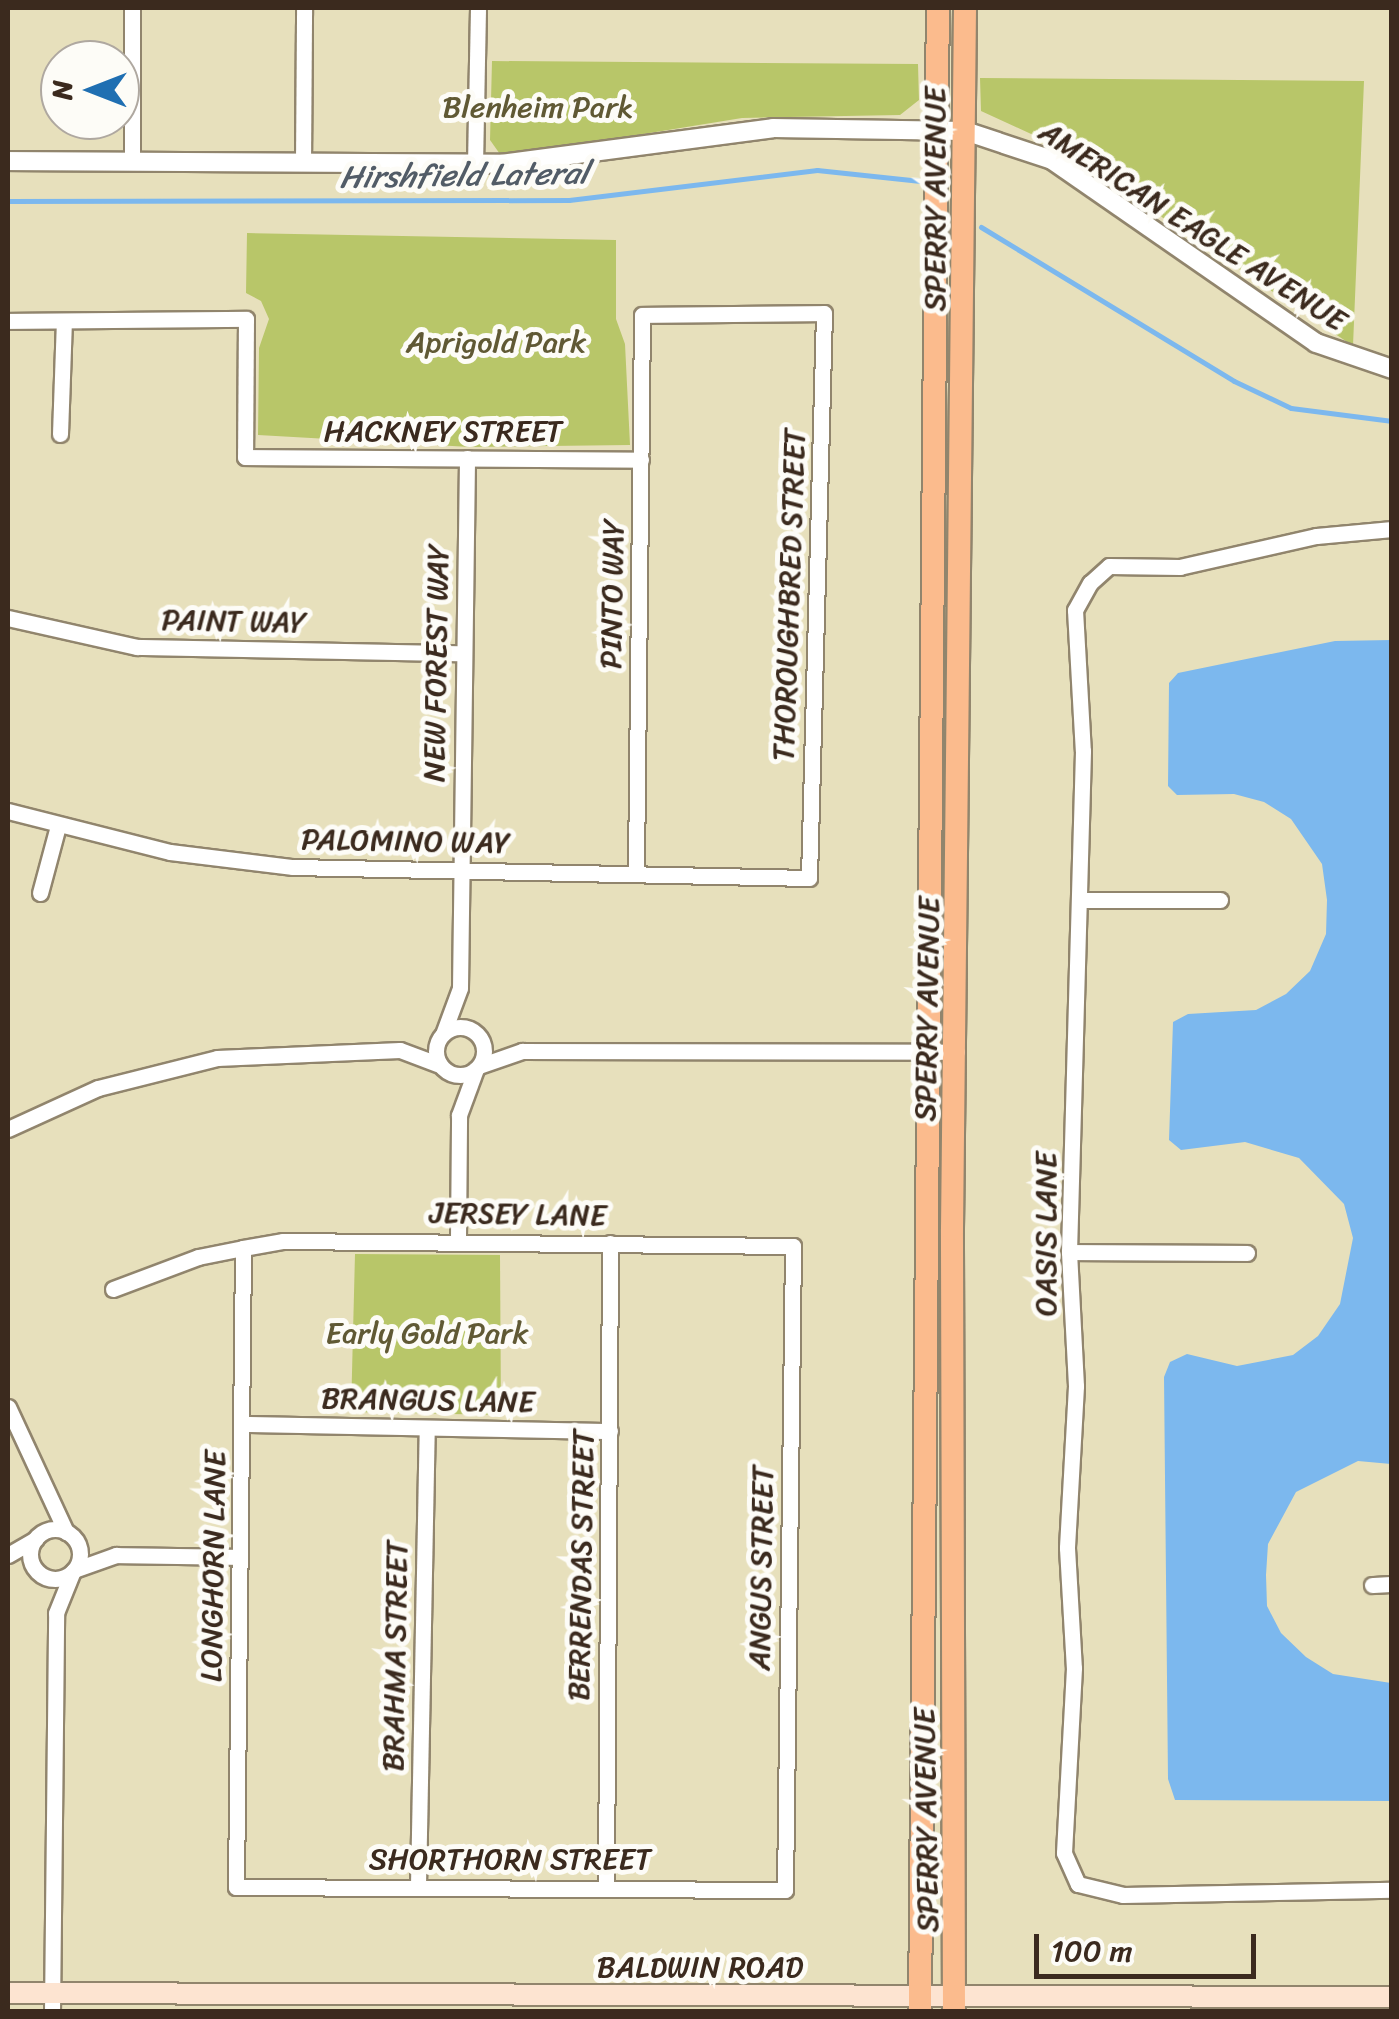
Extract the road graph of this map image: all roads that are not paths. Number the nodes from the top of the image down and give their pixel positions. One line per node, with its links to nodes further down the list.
1 (132, 8): 9 (street)
2 (304, 8): 10 (street)
3 (478, 8): 11 (street)
4 (938, 8): 6 (main road, SPERRY AVENUE)
5 (966, 8): 7 (main road, SPERRY AVENUE)
6 (937, 129): 7 (street, AMERICAN EAGLE AVENUE); 11 (street, AMERICAN EAGLE AVENUE); 36 (main road, SPERRY AVENUE)
7 (965, 131): 15 (street, AMERICAN EAGLE AVENUE); 35 (main road, SPERRY AVENUE)
8 (8, 160): 9 (street, AMERICAN EAGLE AVENUE)
9 (132, 162): 10 (street, AMERICAN EAGLE AVENUE)
10 (303, 163): 11 (street, AMERICAN EAGLE AVENUE)
11 (476, 165)
12 (824, 313): 18 (street, PINTO WAY); 26 (street, THOROUGHBRED STREET)
13 (8, 321): 14 (street)
14 (64, 322): 16 (street); 17 (street, HACKNEY STREET)
15 (1392, 370)
16 (60, 434)
17 (466, 458): 18 (street, HACKNEY STREET); 21 (street, NEW FOREST WAY)
18 (641, 460): 25 (street, PINTO WAY)
19 (1392, 529): 28 (street, OASIS LANE)
20 (8, 618): 21 (street, PAINT WAY)
21 (463, 653): 24 (street, NEW FOREST WAY)
22 (8, 811): 23 (street, PALOMINO WAY)
23 (58, 826): 24 (street, PALOMINO WAY); 27 (street)
24 (462, 871): 25 (street, PALOMINO WAY); 30 (street, NEW FOREST WAY)
25 (636, 873): 26 (street, PALOMINO WAY)
26 (809, 878)
27 (40, 893)
28 (1079, 900): 29 (street); 45 (street, OASIS LANE)
29 (1220, 900)
30 (460, 988): 31 (street, NEW FOREST WAY); 32 (street, NEW FOREST WAY)
31 (476, 1032): 32 (street); 34 (street); 38 (street)
32 (442, 1035): 33 (street); 37 (street)
33 (400, 1050): 37 (street); 40 (street)
34 (522, 1051): 36 (street); 38 (street)
35 (957, 1052): 36 (street); 73 (main road, SPERRY AVENUE)
36 (928, 1053): 72 (main road, SPERRY AVENUE)
37 (441, 1067): 38 (street); 39 (street)
38 (478, 1067): 39 (street)
39 (459, 1115): 41 (street)
40 (8, 1129)
41 (458, 1239): 42 (street, JERSEY LANE); 44 (street, JERSEY LANE)
42 (610, 1244): 43 (street, JERSEY LANE); 51 (street, BERRENDAS STREET)
43 (794, 1246): 66 (street, ANGUS STREET)
44 (242, 1248): 47 (street, JERSEY LANE); 49 (street, LONGHORN LANE)
45 (1069, 1252): 46 (street); 67 (street, OASIS LANE)
46 (1247, 1253)
47 (113, 1289)
48 (8, 1407): 52 (street)
49 (244, 1424): 50 (street, BRANGUS LANE); 56 (street, LONGHORN LANE)
50 (427, 1428): 51 (street, BRANGUS LANE); 63 (street, BRAHMA STREET)
51 (610, 1430): 65 (street, BERRENDAS STREET)
52 (44, 1496): 53 (street); 54 (street)
53 (69, 1534): 54 (street); 55 (street); 59 (street)
54 (36, 1538): 57 (street); 58 (street)
55 (116, 1555): 56 (street); 59 (street)
56 (238, 1558): 64 (street, LONGHORN LANE)
57 (8, 1559): 58 (street)
58 (37, 1571): 59 (street); 62 (street)
59 (73, 1571): 62 (street)
60 (1372, 1584): 61 (street)
61 (1392, 1584)
62 (56, 1613): 71 (street)
63 (418, 1885): 64 (street, SHORTHORN STREET); 65 (street, SHORTHORN STREET)
64 (236, 1886)
65 (606, 1886): 66 (street, SHORTHORN STREET)
66 (784, 1890)
67 (1392, 1890)
68 (8, 1993): 71 (main road, BALDWIN ROAD)
69 (310, 1995): 71 (main road, BALDWIN ROAD); 72 (main road, BALDWIN ROAD); 74 (main road)
70 (1392, 1997): 73 (main road, BALDWIN ROAD)
71 (52, 2002)
72 (920, 2005): 73 (main road, BALDWIN ROAD)
73 (954, 2005)
74 (197, 2012)

